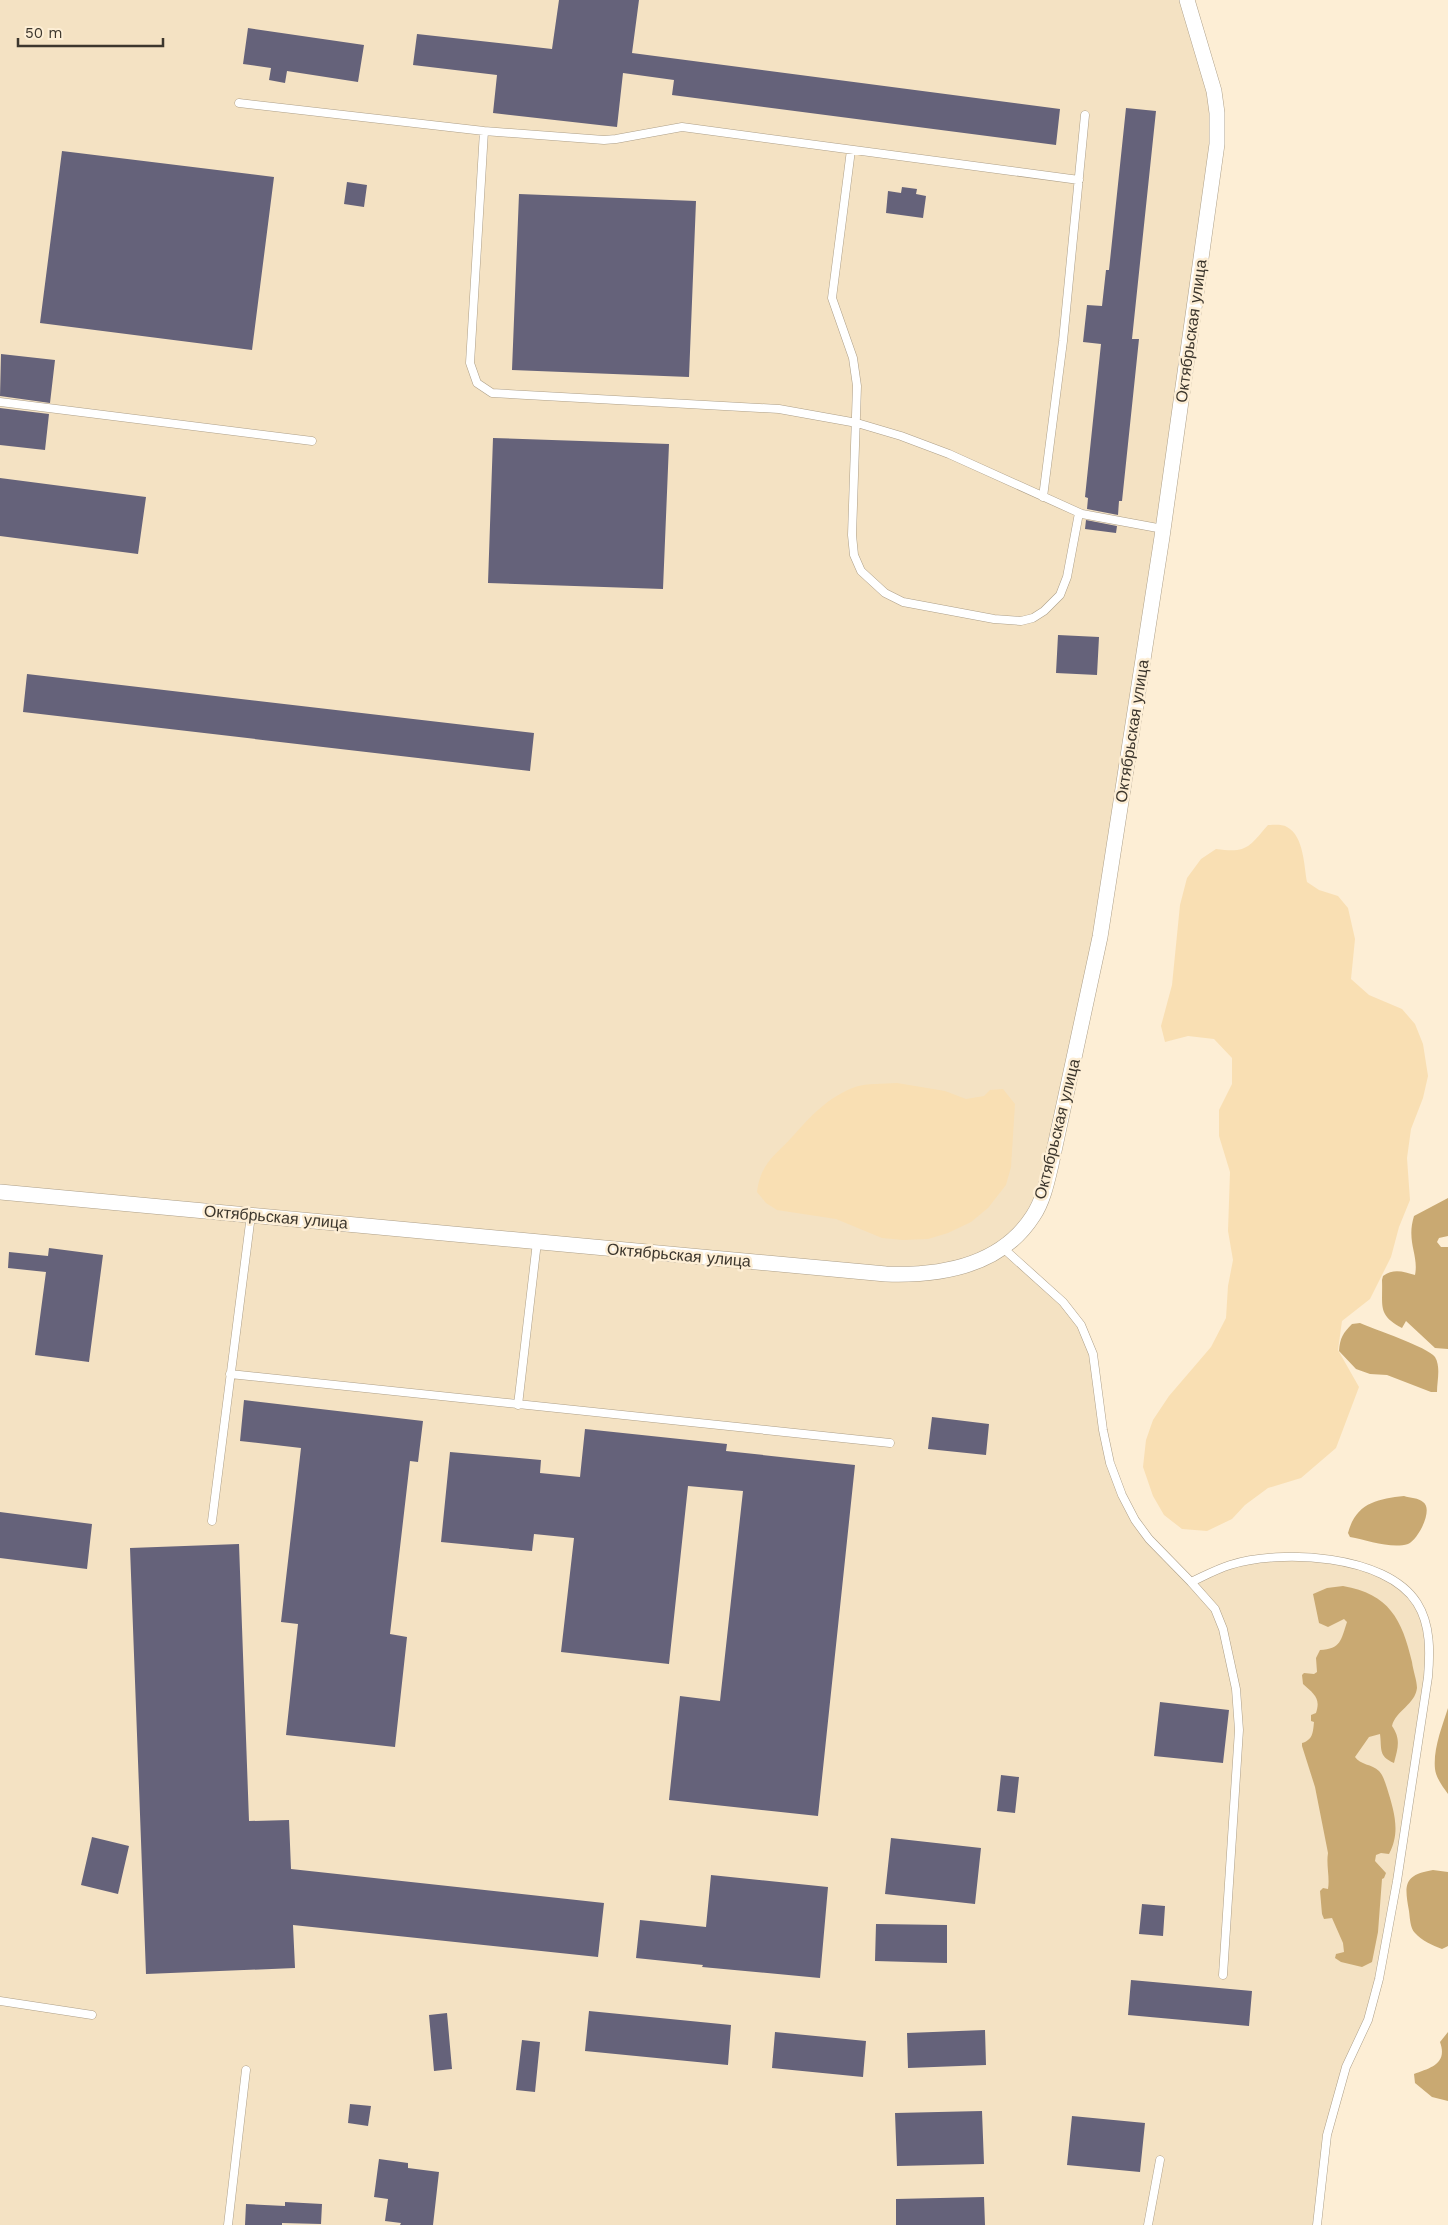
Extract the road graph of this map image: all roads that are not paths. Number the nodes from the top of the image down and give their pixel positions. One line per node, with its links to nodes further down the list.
1 (1187, 0): 12 (street, Октябрьская улица)
2 (240, 103): 4 (lane)
3 (1085, 115): 6 (lane)
4 (484, 131): 5 (lane); 8 (lane)
5 (851, 150): 6 (lane); 8 (lane)
6 (1079, 180): 10 (lane)
7 (0, 402): 9 (lane)
8 (857, 423): 10 (lane); 11 (lane)
9 (312, 441)
10 (1043, 497): 11 (lane)
11 (1078, 512): 12 (lane)
12 (1163, 529): 16 (street, Октябрьская улица)
13 (0, 1192): 14 (street, Октябрьская улица)
14 (251, 1215): 15 (street, Октябрьская улица); 17 (lane)
15 (537, 1242): 16 (street, Октябрьская улица); 18 (lane)
16 (1003, 1248): 21 (lane)
17 (230, 1374): 18 (lane); 20 (lane)
18 (518, 1405): 19 (lane)
19 (890, 1443)
20 (212, 1521)
21 (1191, 1582): 22 (lane); 29 (lane)
22 (1223, 1975)
23 (0, 2001): 24 (lane)
24 (92, 2015)
25 (246, 2070): 27 (lane)
26 (1160, 2160): 28 (lane)
27 (228, 2225)
28 (1148, 2225)
29 (1317, 2225)

